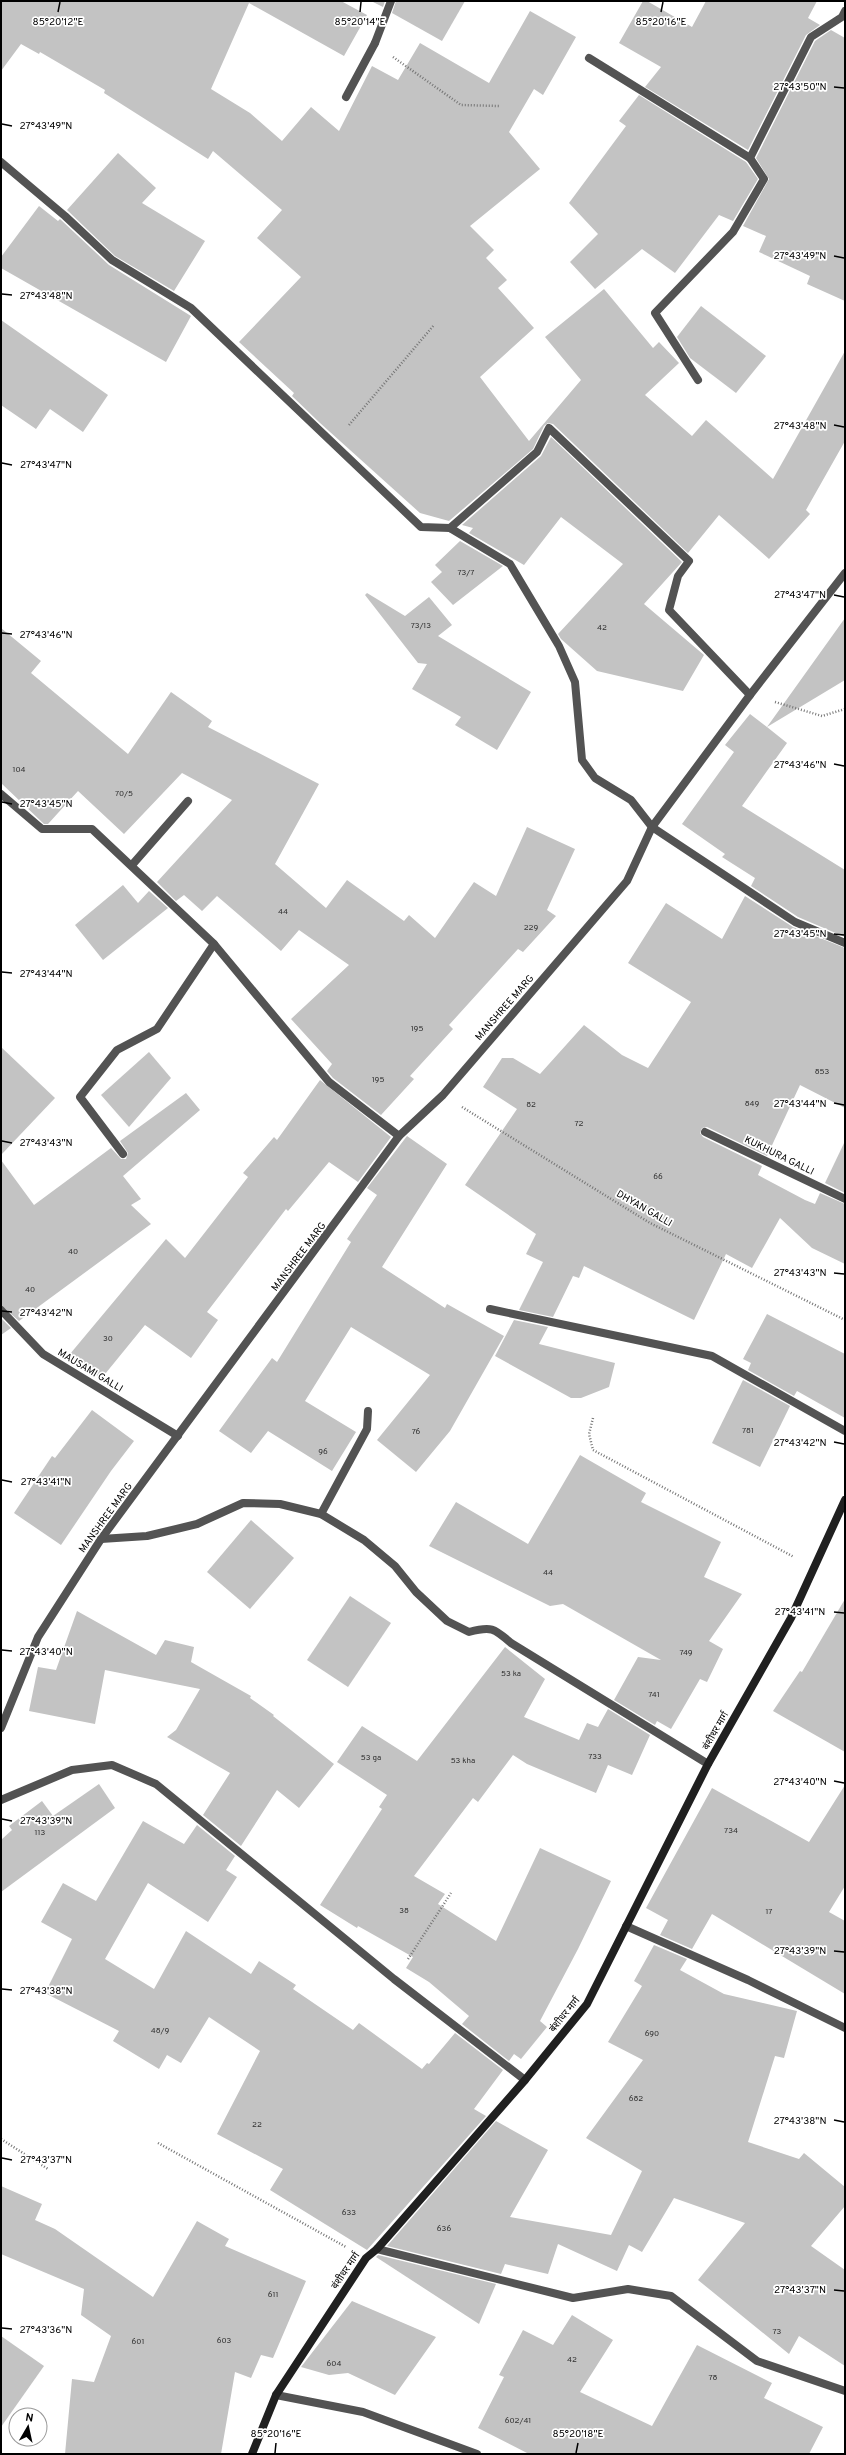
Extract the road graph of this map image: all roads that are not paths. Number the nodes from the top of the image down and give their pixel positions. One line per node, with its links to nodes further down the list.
1 (391, 1): 4 (street)
2 (844, 15): 5 (street)
3 (589, 58): 5 (street)
4 (346, 97)
5 (750, 158): 7 (street)
6 (1, 162): 8 (street)
7 (698, 380)
8 (450, 528): 10 (street); 13 (street)
9 (845, 573): 10 (street, MANSHREE MARG)
10 (750, 695): 13 (street, MANSHREE MARG)
11 (1, 794): 14 (street)
12 (188, 801): 14 (street)
13 (652, 827): 15 (street); 18 (street, MANSHREE MARG)
14 (132, 865): 16 (street)
15 (845, 942)
16 (214, 944): 18 (street); 19 (street)
17 (705, 1132): 20 (street, KUKHURA GALLI)
18 (399, 1136): 25 (street, MANSHREE MARG)
19 (123, 1154)
20 (845, 1199)
21 (490, 1309): 24 (street)
22 (1, 1310): 25 (street, MAUSAMI GALLI)
23 (368, 1412): 27 (street)
24 (845, 1431)
25 (178, 1436): 28 (street, MANSHREE MARG)
26 (845, 1500): 30 (main road, बंशीधर मार्ग)
27 (321, 1514): 28 (street); 30 (street)
28 (101, 1540): 29 (street, MANSHREE MARG)
29 (1, 1728)
30 (708, 1764): 32 (main road, बंशीधर मार्ग)
31 (1, 1800): 34 (street)
32 (626, 1926): 33 (street); 34 (main road, बंशीधर मार्ग)
33 (845, 2028)
34 (525, 2080): 35 (main road, बंशीधर मार्ग)
35 (376, 2249): 36 (street); 37 (main road, बंशीधर मार्ग)
36 (845, 2391)
37 (276, 2394): 38 (main road, बंशीधर मार्ग); 39 (street)
38 (252, 2454)
39 (477, 2454)

